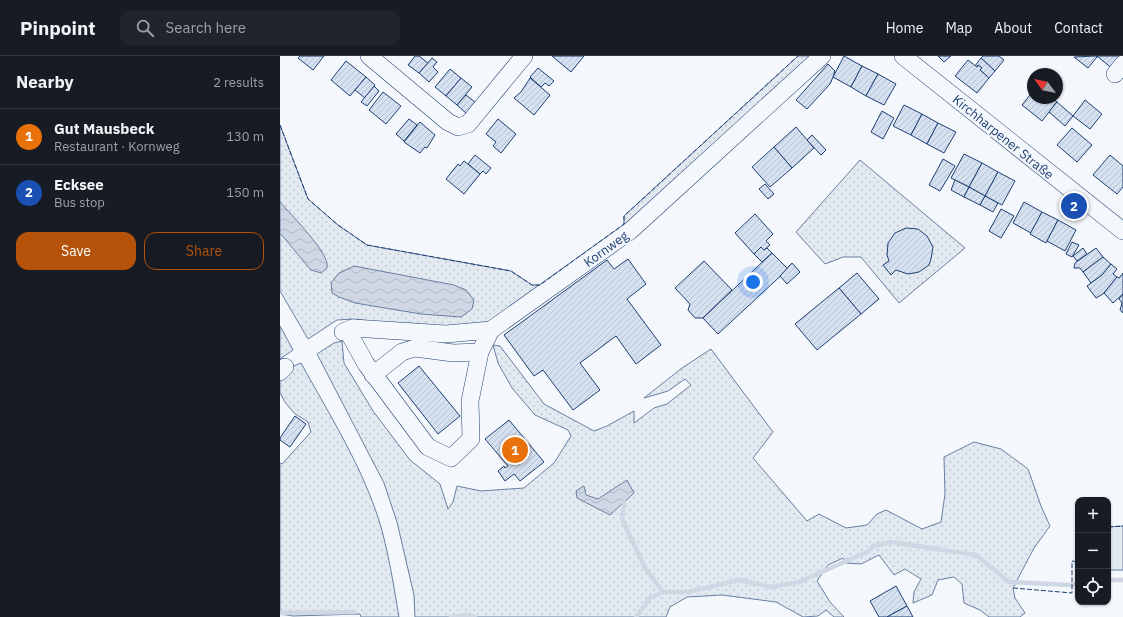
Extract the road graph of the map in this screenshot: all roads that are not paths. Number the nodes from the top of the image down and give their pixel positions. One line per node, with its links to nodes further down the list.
1 (369, 56): 2 (street)
2 (524, 56)
3 (822, 56): 6 (street, Kornweg)
4 (903, 56): 5 (street, Kirchharpener Straße)
5 (1123, 232)
6 (492, 330): 7 (street); 8 (street)
7 (480, 352): 8 (street); 8 (street)
8 (373, 375)

